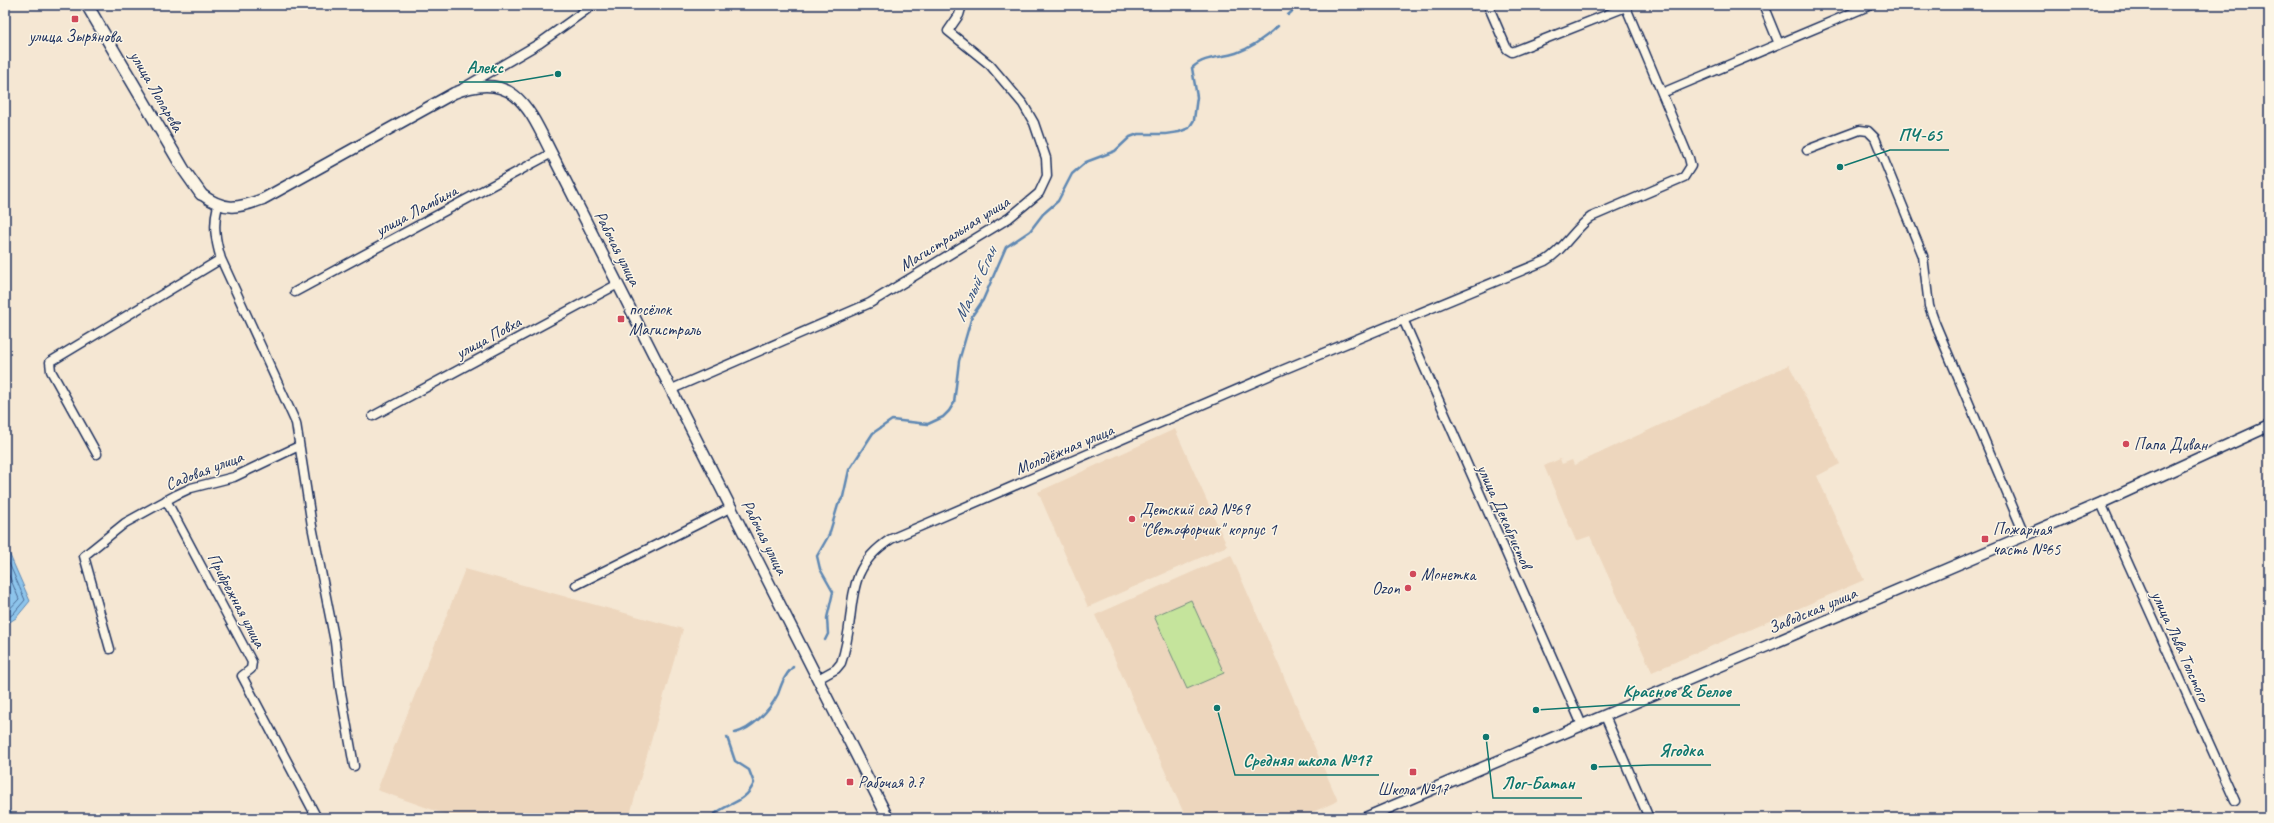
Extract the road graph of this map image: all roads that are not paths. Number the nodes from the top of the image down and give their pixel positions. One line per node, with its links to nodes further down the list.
1 (87, 5): 13 (main road, улица Лопарева)
2 (593, 5): 9 (street)
3 (962, 5): 19 (street, Магистральная улица)
4 (1488, 5): 7 (street)
5 (1763, 5): 8 (street)
6 (1871, 5): 8 (street)
7 (1625, 6): 10 (street, Молодёжная улица)
8 (1779, 44): 10 (street)
9 (454, 93): 12 (street, Рабочая улица); 14 (street, Рабочая улица)
10 (1662, 93): 18 (street, Молодёжная улица)
11 (1807, 150): 27 (street)
12 (552, 153): 16 (street, Рабочая улица); 17 (street, улица Ламбина)
13 (201, 194): 14 (street, Рабочая улица)
14 (218, 205): 15 (street)
15 (221, 259): 22 (street); 23 (street)
16 (618, 284): 19 (street, Рабочая улица); 20 (street, улица Повха)
17 (295, 292)
18 (1403, 319): 30 (street, Молодёжная улица); 32 (street, улица Декабристов)
19 (672, 389): 26 (street, Рабочая улица)
20 (373, 416)
21 (2269, 426): 25 (street, Заводская улица)
22 (299, 446): 24 (street, Садовая улица); 33 (street)
23 (97, 454)
24 (166, 500): 29 (street, Садовая улица); 35 (street, Прибрежная улица)
25 (2101, 503): 27 (street, Заводская улица); 34 (street, улица Льва Толстого)
26 (732, 507): 28 (street); 30 (street, Рабочая улица)
27 (2024, 536): 31 (street, Заводская улица)
28 (576, 585)
29 (110, 649)
30 (818, 679): 36 (street, Рабочая улица)
31 (1605, 716): 32 (street, Заводская улица); 38 (street)
32 (1582, 725): 37 (street, Заводская улица)
33 (354, 766)
34 (2235, 801)
35 (317, 818)
36 (888, 818)
37 (1365, 818)
38 (1649, 818)

